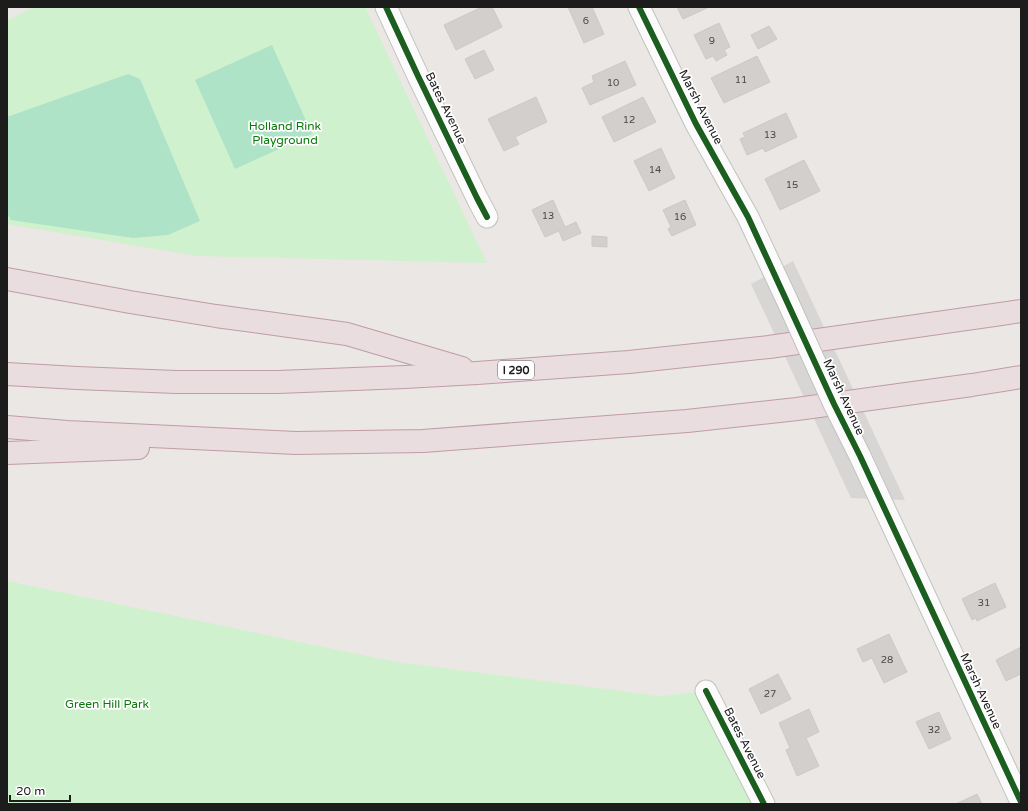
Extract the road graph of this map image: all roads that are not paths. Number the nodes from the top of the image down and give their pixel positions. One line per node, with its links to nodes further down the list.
1 (386, 7): 3 (street, Bates Avenue)
2 (639, 7): 13 (street, Marsh Avenue, bridge)
3 (487, 217)
4 (7, 279): 6 (highway)
5 (1021, 310): 6 (highway, I 290)
6 (477, 373): 7 (highway, I 290)
7 (7, 374)
8 (1021, 377): 10 (highway)
9 (7, 427): 10 (highway)
10 (296, 443): 11 (highway)
11 (7, 453)
12 (706, 692): 14 (street, Bates Avenue)
13 (1021, 802)
14 (764, 804)

